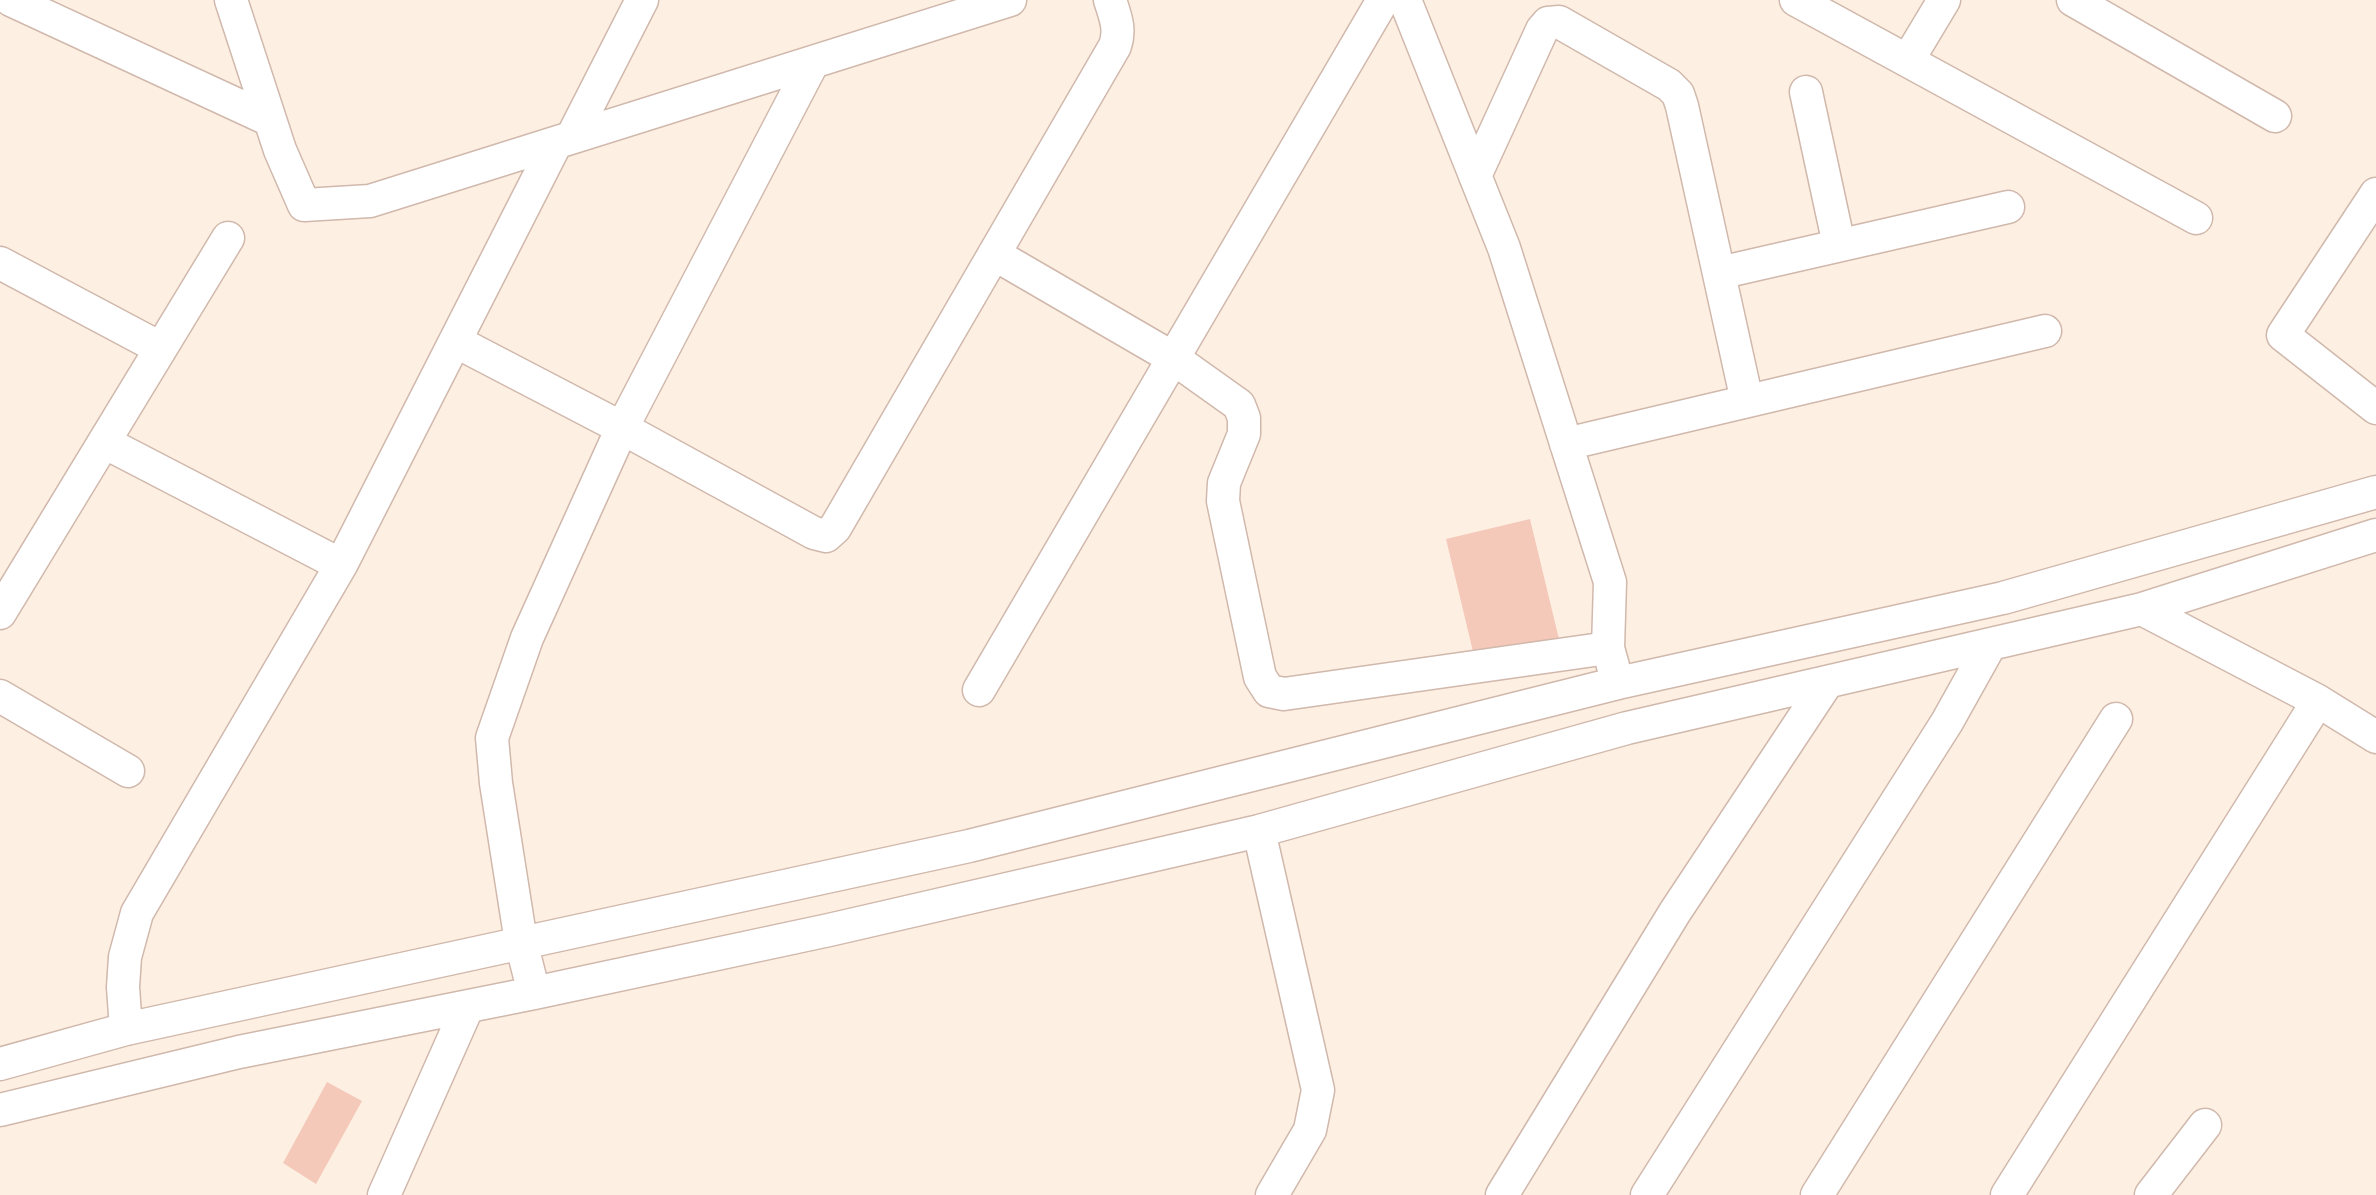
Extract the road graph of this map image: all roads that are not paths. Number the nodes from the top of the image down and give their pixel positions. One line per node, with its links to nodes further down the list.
1 (11, 0): 15 (street)
2 (232, 0): 15 (street)
3 (642, 0): 16 (street)
4 (1009, 0): 12 (street)
5 (1110, 0): 23 (street)
6 (1383, 0): 29 (street)
7 (1405, 0): 17 (street)
8 (1796, 0): 11 (street)
9 (1944, 0): 11 (street)
10 (2073, 0): 14 (street)
11 (1908, 60): 20 (street)
12 (813, 62): 16 (street); 32 (street)
13 (1806, 92): 22 (street)
14 (2275, 116)
15 (270, 120): 16 (street)
16 (564, 140): 27 (street)
17 (1475, 176): 25 (street); 34 (street)
18 (2376, 194): 31 (street)
19 (2008, 207): 22 (street)
20 (2196, 218)
21 (228, 238): 28 (street)
22 (1839, 245): 25 (street)
23 (994, 254): 29 (street); 32 (street)
24 (0, 263): 28 (street)
25 (1719, 273): 30 (street)
26 (2045, 331): 30 (street)
27 (455, 341): 32 (street); 37 (street)
28 (160, 348): 33 (street)
29 (1173, 358): 41 (street); 44 (street)
30 (1746, 401): 34 (street)
31 (2376, 408)
32 (622, 428): 54 (street)
33 (104, 442): 37 (street); 39 (street)
34 (1566, 444): 41 (street)
35 (2376, 492): 42 (street)
36 (2376, 536): 38 (street)
37 (341, 565): 57 (street)
38 (2142, 609): 40 (street); 46 (street)
39 (0, 613)
40 (1990, 645): 43 (street); 64 (street)
41 (1608, 648): 42 (street)
42 (1618, 683): 48 (street); 52 (street)
43 (1826, 684): 48 (street); 63 (street)
44 (979, 690)
45 (0, 696): 50 (street)
46 (2318, 701): 49 (street); 66 (street)
47 (2116, 719): 65 (street)
48 (1627, 728): 51 (street)
49 (2376, 737)
50 (128, 771)
51 (1259, 831): 53 (street); 62 (street)
52 (969, 846): 53 (street); 54 (street)
53 (977, 895): 55 (street)
54 (521, 942): 55 (street); 57 (street)
55 (534, 993): 56 (street)
56 (468, 1006): 59 (street); 61 (street)
57 (126, 1029): 58 (street)
58 (0, 1064)
59 (0, 1110)
60 (2205, 1125): 67 (street)
61 (384, 1195)
62 (1272, 1195)
63 (1502, 1195)
64 (1647, 1195)
65 (1818, 1195)
66 (2007, 1195)
67 (2151, 1195)

